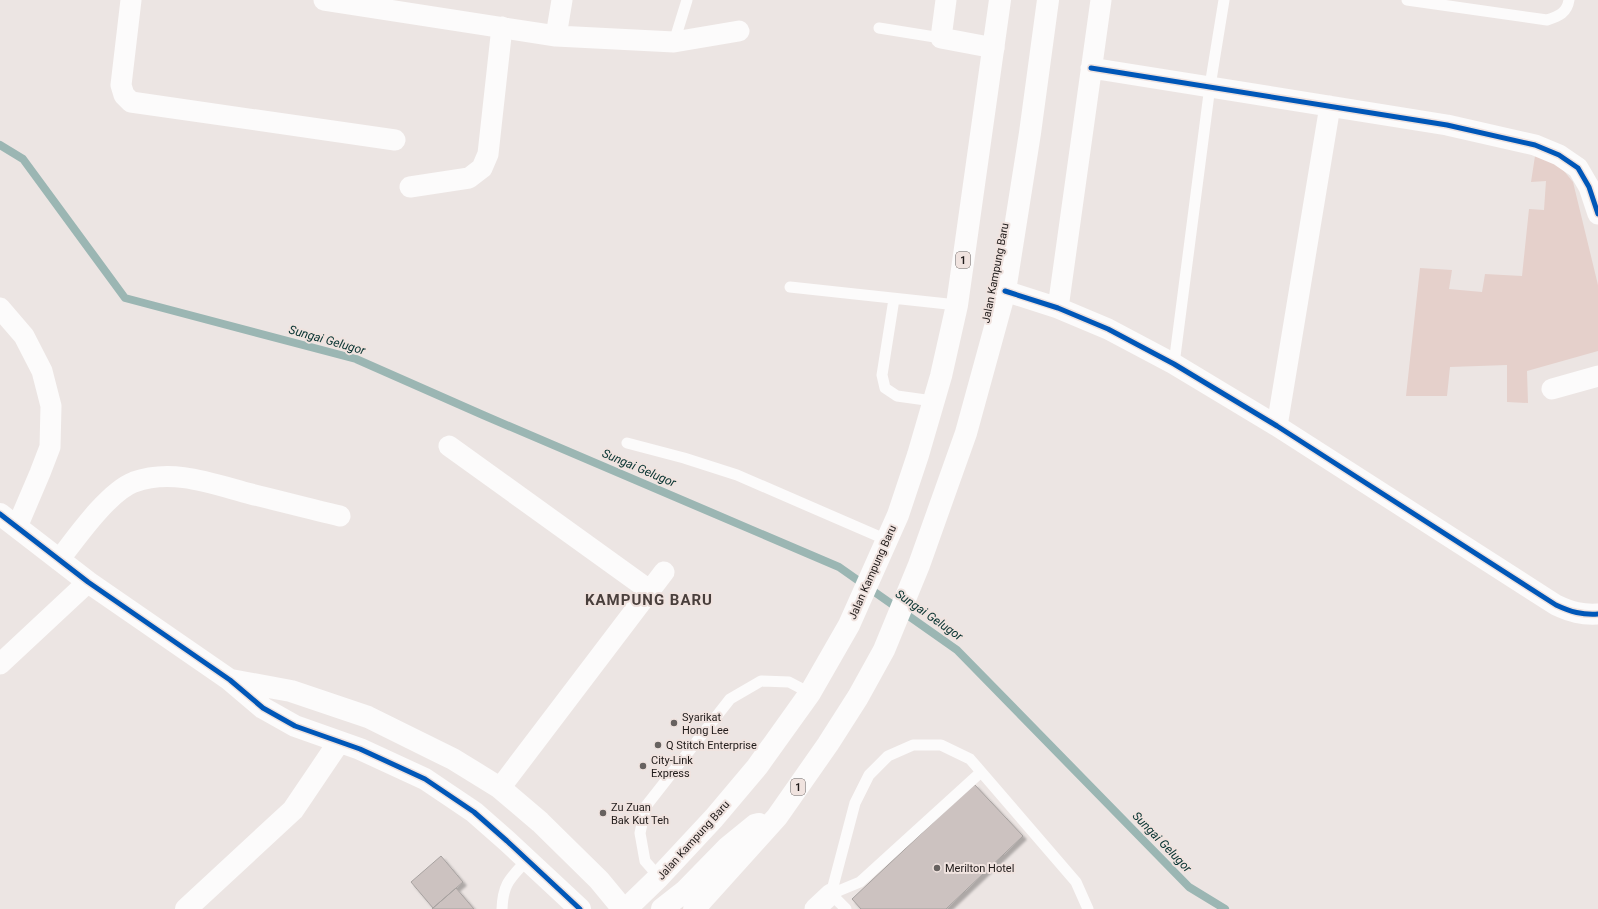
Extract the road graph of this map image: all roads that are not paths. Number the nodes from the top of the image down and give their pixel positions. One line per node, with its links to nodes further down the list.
1 (131, 0): 22 (street)
2 (324, 0): 12 (street)
3 (562, 0): 15 (street)
4 (687, 0): 17 (lane)
5 (946, 0): 16 (street)
6 (1000, 0): 18 (main road, Jalan Kampung Baru / 1)
7 (1048, 0): 26 (main road, Jalan Kampung Baru / 1)
8 (1101, 0): 19 (street)
9 (1224, 0): 20 (lane)
10 (1407, 0): 11 (lane)
11 (1569, 0)
12 (502, 27): 15 (street); 23 (street)
13 (878, 28): 16 (lane)
14 (739, 31): 17 (street)
15 (556, 36): 17 (street)
16 (940, 38): 18 (street)
17 (674, 42)
18 (994, 48): 28 (main road, Jalan Kampung Baru / 1)
19 (1091, 68): 20 (street); 30 (street)
20 (1210, 86): 21 (street); 31 (lane)
21 (1330, 106): 24 (street); 35 (street)
22 (395, 140)
23 (410, 187)
24 (1598, 214)
25 (790, 287): 27 (lane)
26 (1005, 291): 30 (street); 52 (main road, Jalan Kampung Baru / 1)
27 (894, 299): 28 (lane); 34 (lane)
28 (957, 305): 34 (main road, Jalan Kampung Baru / 1)
29 (0, 308): 39 (street)
30 (1058, 308): 31 (street)
31 (1174, 364): 35 (street)
32 (1598, 376): 33 (street)
33 (1552, 390)
34 (934, 401): 40 (main road, Jalan Kampung Baru / 1)
35 (1277, 426): 45 (street)
36 (627, 443): 40 (lane)
37 (449, 446): 44 (street)
38 (340, 516): 41 (street)
39 (8, 521): 41 (main road)
40 (880, 542): 48 (main road, Jalan Kampung Baru / 1)
41 (59, 560): 43 (main road)
42 (664, 572): 44 (street)
43 (88, 582): 46 (street); 47 (main road)
44 (650, 590): 51 (street)
45 (1598, 614)
46 (4, 653)
47 (230, 680): 49 (main road); 51 (main road)
48 (810, 693): 54 (main road, Jalan Kampung Baru / 1); 54 (lane)
49 (339, 742): 53 (main road); 56 (main road)
50 (981, 772): 55 (lane); 55 (lane); 64 (lane)
51 (500, 788): 59 (main road)
52 (777, 817): 60 (main road); 61 (main road, Jalan Kampung Baru / 1)
53 (527, 860): 57 (lane); 58 (main road)
54 (659, 877): 59 (main road, Jalan Kampung Baru / 1)
55 (831, 894): 62 (street); 63 (lane)
56 (186, 909)
57 (502, 909)
58 (580, 909)
59 (625, 909)
60 (662, 909)
61 (694, 909)
62 (815, 909)
63 (846, 909)
64 (1088, 909)

